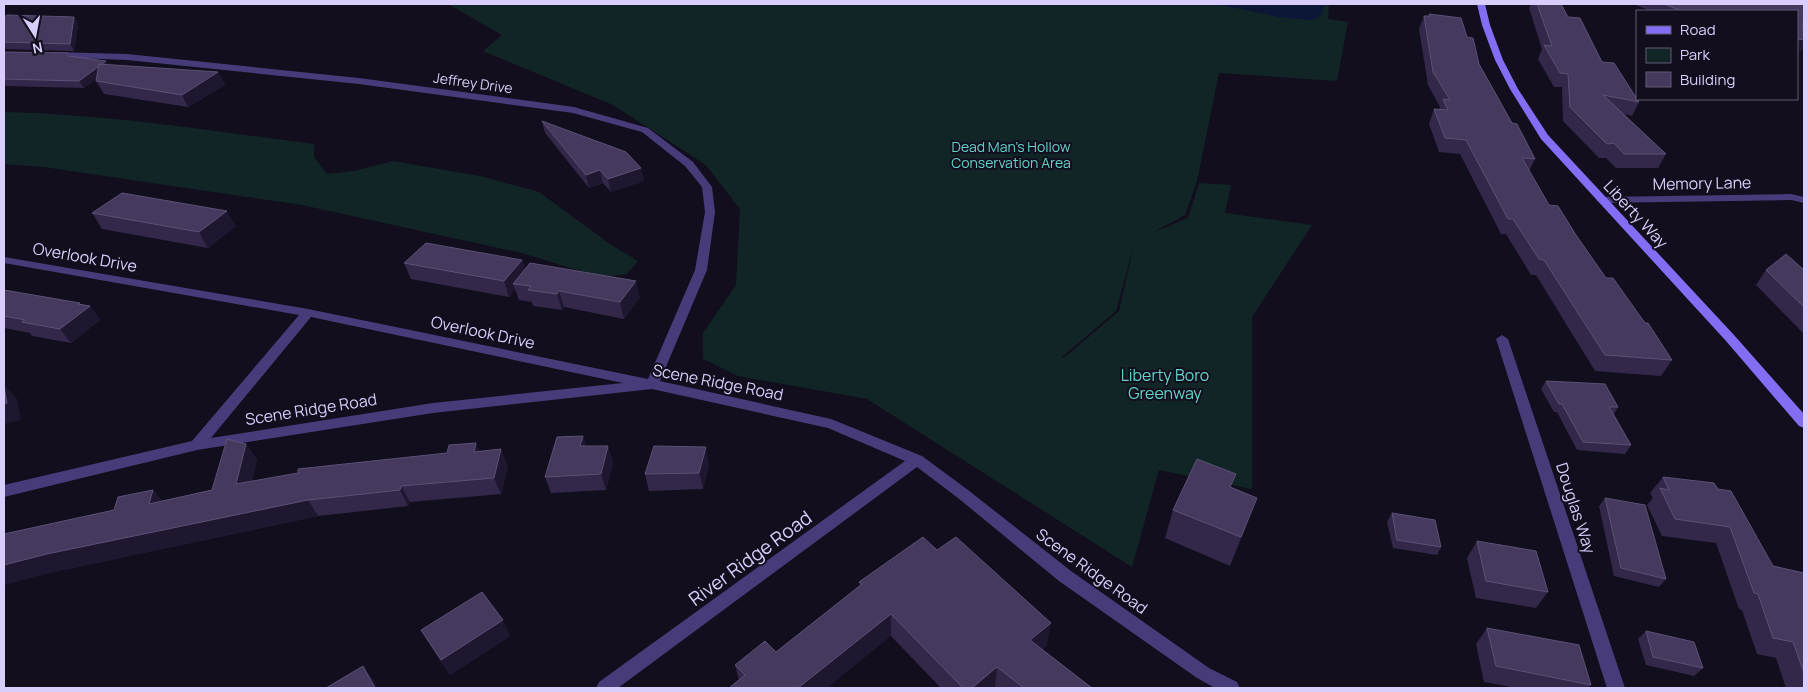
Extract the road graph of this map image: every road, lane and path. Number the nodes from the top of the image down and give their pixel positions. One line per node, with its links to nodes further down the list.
1 (1481, 4): 3 (street, Liberty Way)
2 (42, 55): 8 (street, Jeffrey Drive)
3 (1600, 200): 4 (street, Memory Lane); 9 (street, Liberty Way)
4 (1804, 200)
5 (4, 260): 6 (street, Overlook Drive)
6 (308, 313): 8 (street, Overlook Drive); 10 (street)
7 (1502, 339): 15 (street, Douglas Way)
8 (652, 384): 10 (street, Scene Ridge Road); 11 (street, Scene Ridge Road)
9 (1804, 423)
10 (197, 445): 12 (street, Scene Ridge Road)
11 (918, 460): 13 (street, River Ridge Road); 14 (street, Scene Ridge Road)
12 (4, 491)
13 (605, 688)
14 (1231, 688)
15 (1616, 688)

